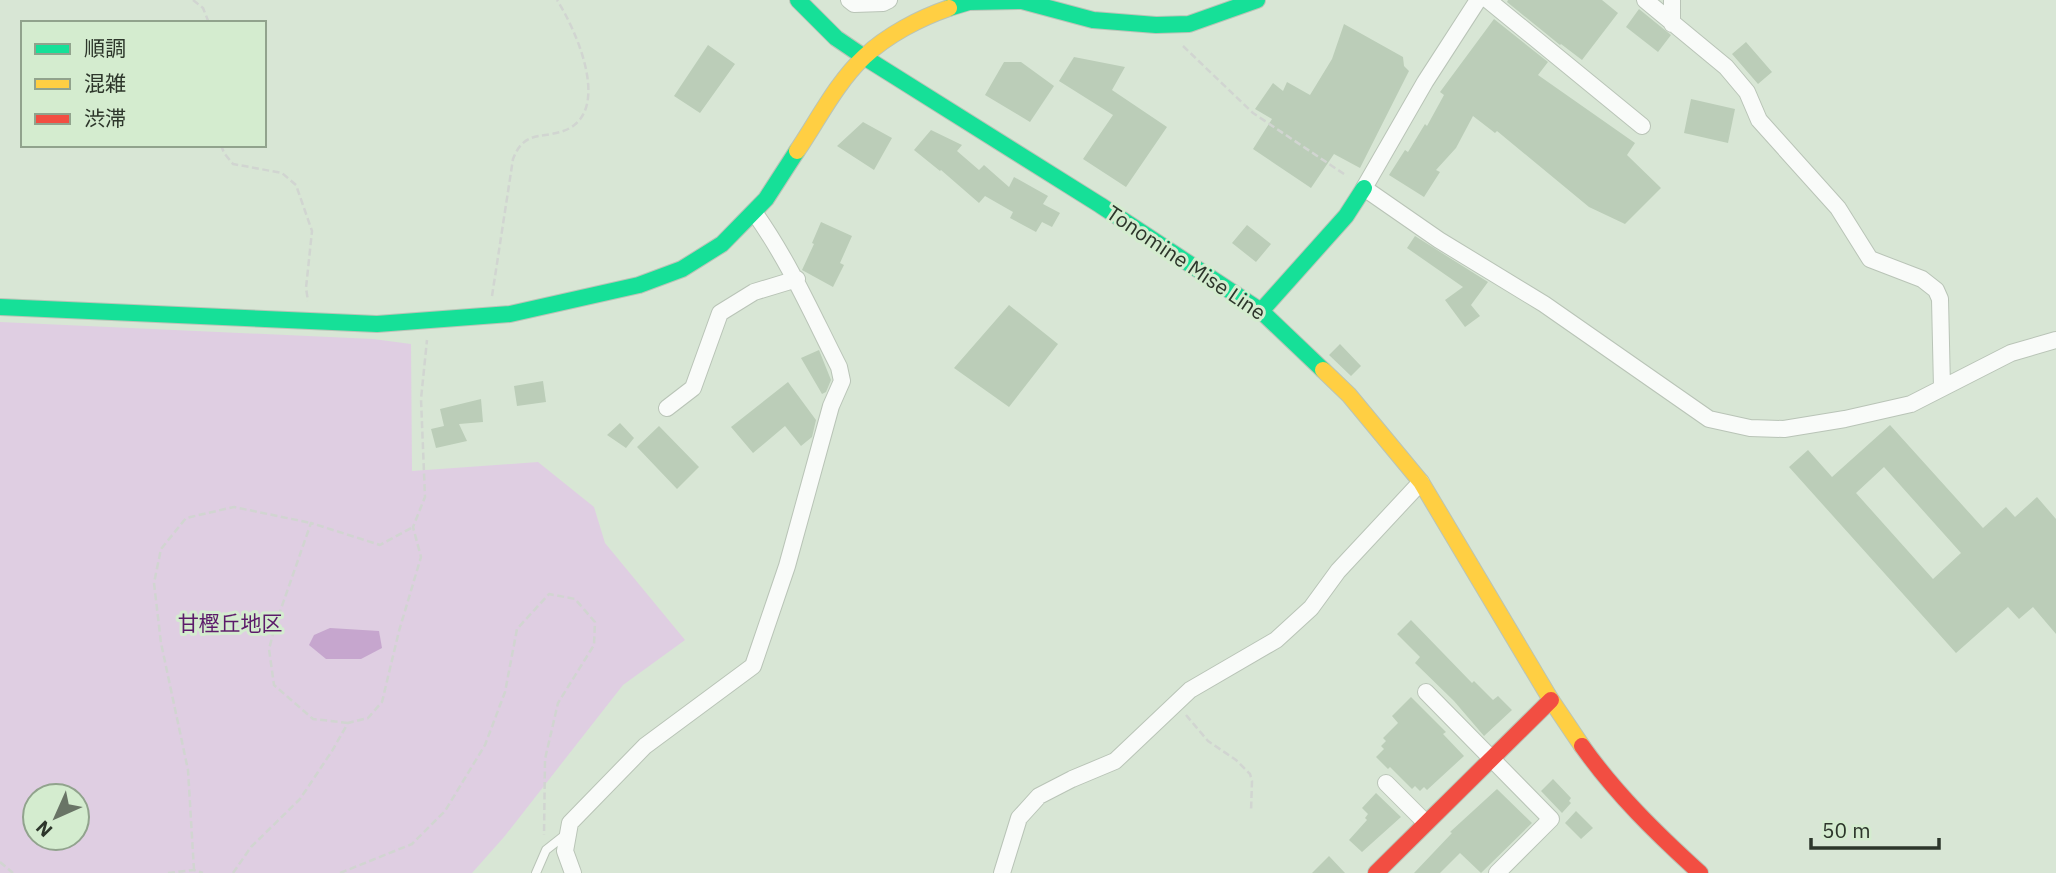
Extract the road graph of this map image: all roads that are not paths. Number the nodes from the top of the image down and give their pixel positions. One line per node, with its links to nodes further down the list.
1 (798, 0): 10 (main road, Tonomine Mise Line)
2 (849, 0): 3 (street)
3 (889, 0)
4 (1256, 0): 10 (main road)
5 (1478, 0): 12 (street)
6 (1488, 0): 11 (street)
7 (1645, 0): 9 (street)
8 (1672, 0): 9 (street)
9 (1672, 24): 18 (street)
10 (864, 57): 13 (main road); 16 (main road, Tonomine Mise Line)
11 (1642, 126)
12 (1364, 188): 16 (main road); 18 (street)
13 (754, 212): 14 (street); 15 (main road)
14 (797, 279): 19 (street); 26 (street)
15 (0, 307)
16 (1261, 311): 20 (main road, Tonomine Mise Line)
17 (2056, 340): 18 (street)
18 (1941, 388)
19 (667, 408)
20 (1421, 482): 22 (main road, Tonomine Mise Line); 29 (street)
21 (1426, 692): 23 (street)
22 (1551, 701): 23 (main road); 32 (main road, Tonomine Mise Line)
23 (1492, 758): 25 (main road); 31 (street)
24 (1386, 783): 25 (street)
25 (1426, 823): 30 (main road)
26 (568, 833): 27 (lane); 28 (street)
27 (536, 873)
28 (573, 873)
29 (1002, 873)
30 (1376, 873)
31 (1497, 873)
32 (1700, 873)

